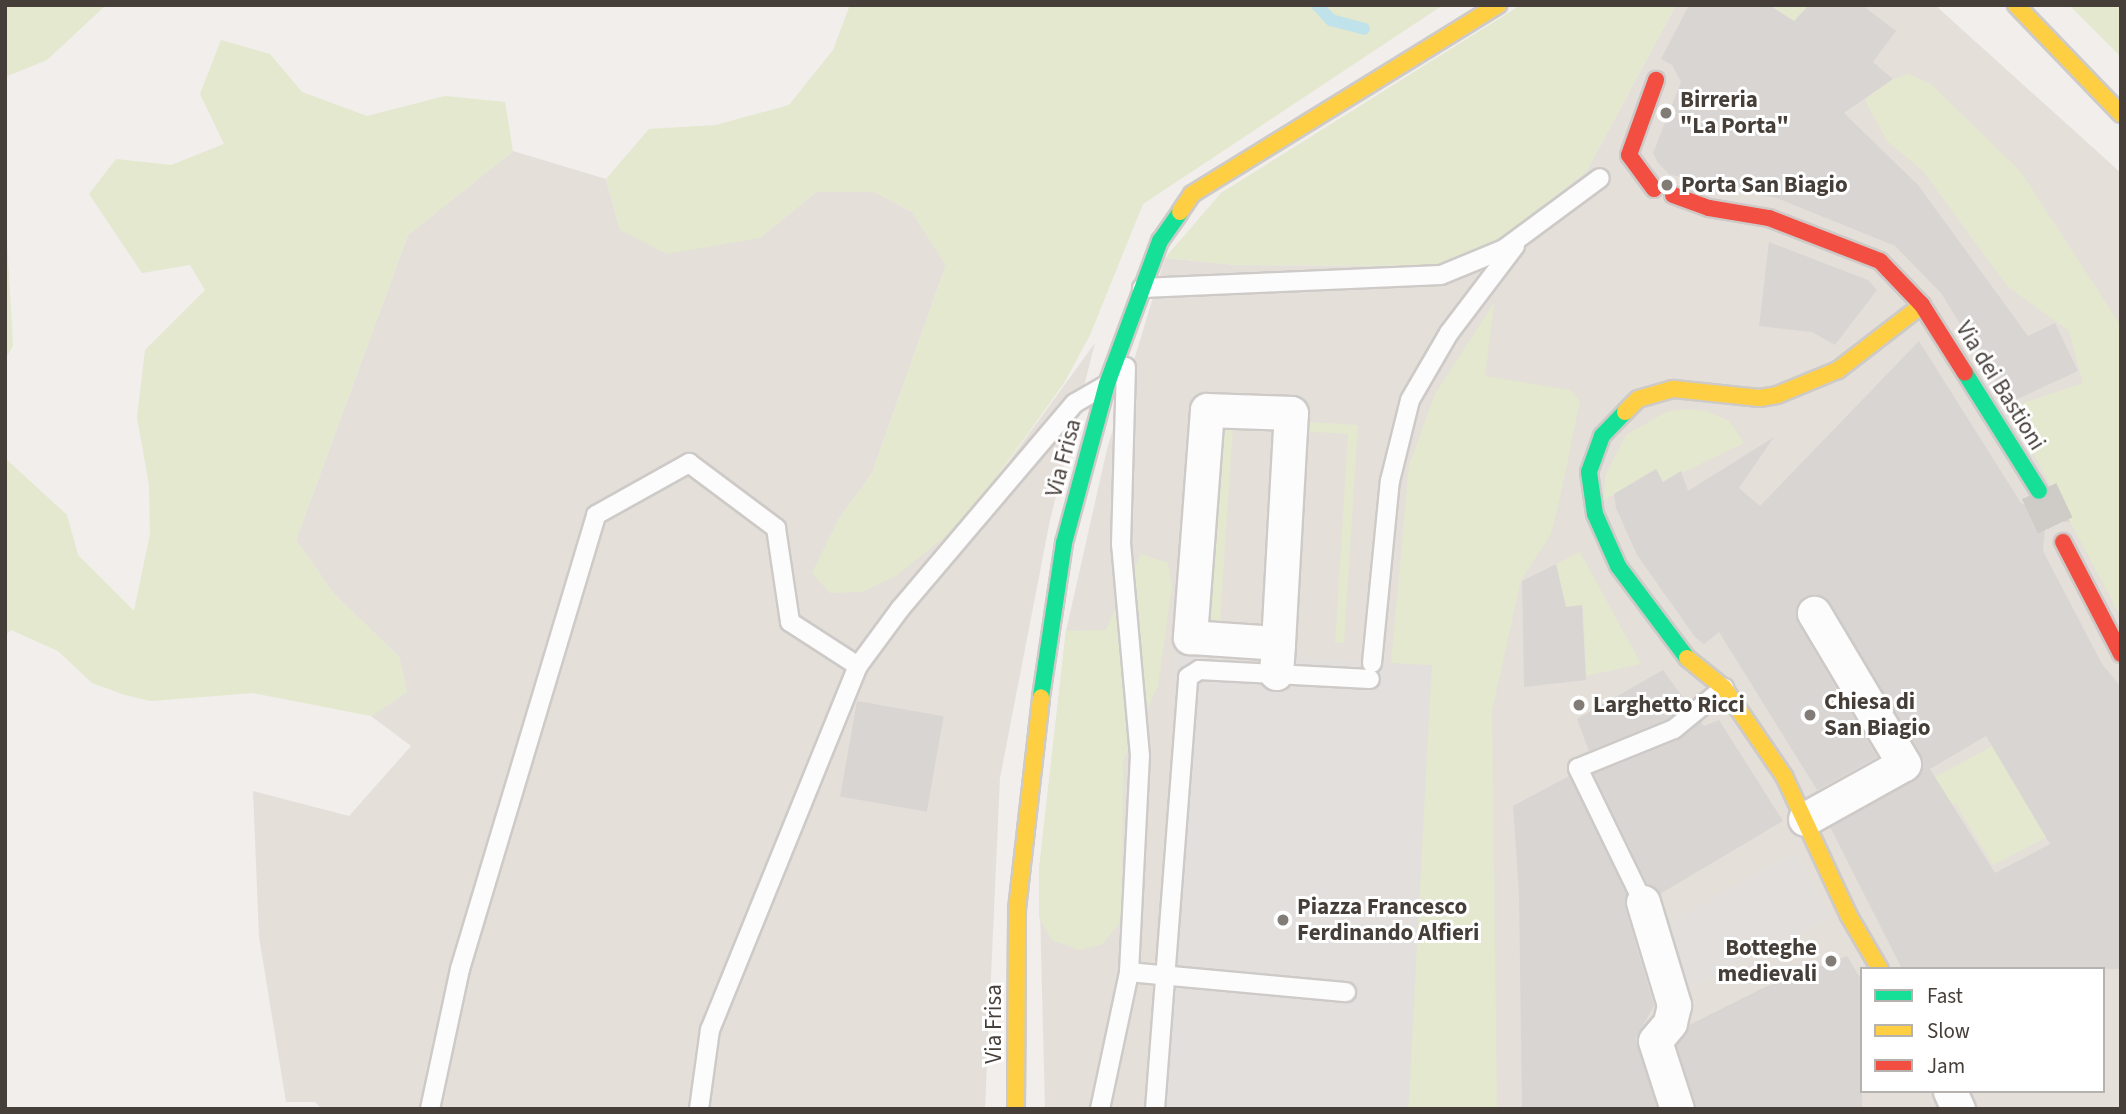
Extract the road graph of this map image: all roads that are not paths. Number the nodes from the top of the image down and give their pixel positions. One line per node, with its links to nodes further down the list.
1 (1498, 5): 9 (street, Via Frisa)
2 (2016, 5): 4 (street)
3 (1656, 80): 6 (street)
4 (2121, 114)
5 (1601, 178): 8 (lane)
6 (1654, 190)
7 (1673, 195): 10 (street, Via dei Bastioni)
8 (1521, 238): 9 (lane); 17 (lane)
9 (1142, 288): 11 (street, Via Frisa)
10 (1922, 306): 13 (street, Via dei Bastioni); 19 (street)
11 (1126, 329): 12 (street, Via Frisa); 23 (lane)
12 (1107, 384): 18 (lane); 29 (street, Via Frisa)
13 (2039, 491)
14 (2063, 542): 16 (street)
15 (1814, 613): 20 (street)
16 (2121, 654)
17 (1277, 658): 17 (street); 24 (lane)
18 (858, 666): 27 (lane); 28 (lane)
19 (1724, 688): 20 (street); 21 (lane)
20 (1804, 813): 22 (street)
21 (1643, 902): 32 (street)
22 (1879, 967)
23 (1129, 972): 24 (lane); 30 (lane)
24 (1166, 975): 25 (lane); 31 (lane)
25 (1346, 992)
26 (1951, 1093): 33 (street)
27 (430, 1109)
28 (699, 1109)
29 (1016, 1109)
30 (1100, 1109)
31 (1155, 1109)
32 (1677, 1109)
33 (1958, 1109)

